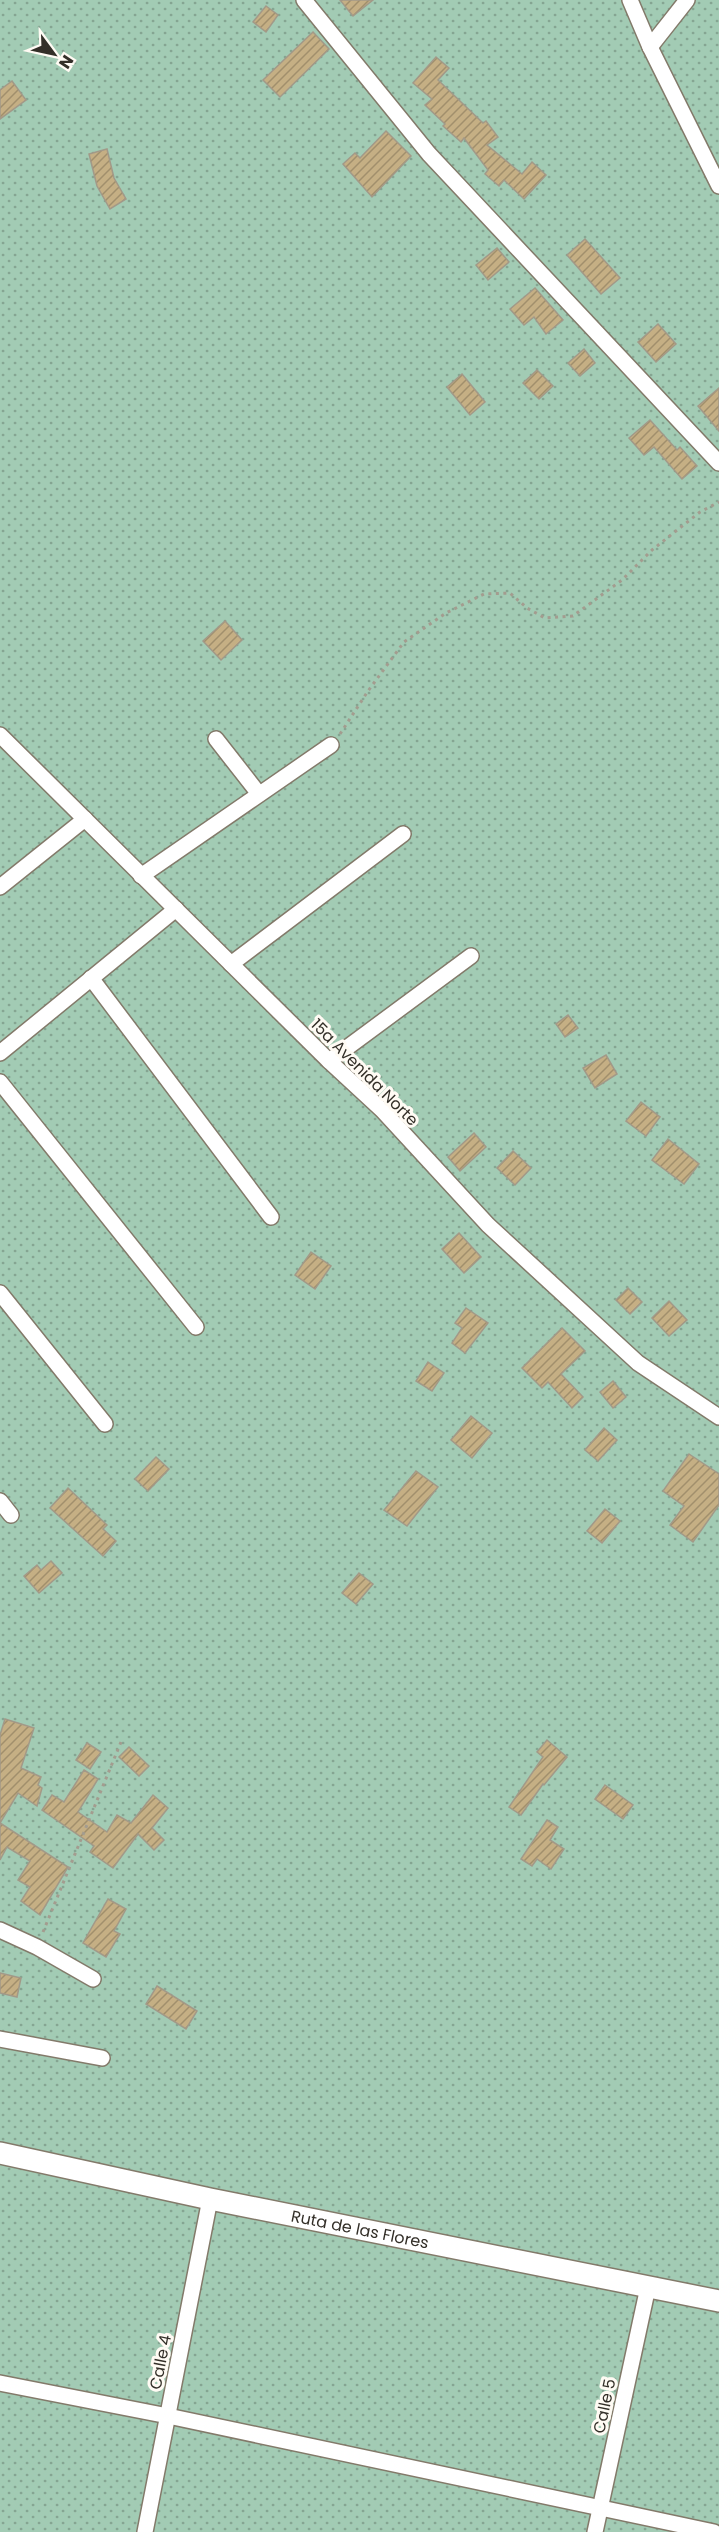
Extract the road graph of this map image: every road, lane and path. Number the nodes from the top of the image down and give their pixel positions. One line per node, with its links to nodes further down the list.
1 (304, 0): 6 (street)
2 (630, 0): 4 (street)
3 (687, 0): 4 (street)
4 (650, 47): 5 (street)
5 (718, 180)
6 (719, 463)
7 (719, 502): 10 (path)
8 (0, 735): 12 (street, 15a Avenida Norte)
9 (216, 739): 11 (street)
10 (331, 744): 11 (street)
11 (259, 794): 14 (street)
12 (85, 819): 14 (street, 15a Avenida Norte); 15 (street)
13 (403, 834): 18 (street)
14 (141, 876): 16 (street, 15a Avenida Norte)
15 (0, 887)
16 (176, 909): 18 (street, 15a Avenida Norte); 19 (street)
17 (471, 956): 21 (street)
18 (231, 964): 21 (street, 15a Avenida Norte)
19 (91, 978): 20 (street); 23 (street)
20 (0, 1053)
21 (328, 1061): 26 (street, 15a Avenida Norte)
22 (0, 1082): 25 (street)
23 (271, 1217)
24 (0, 1293): 27 (street)
25 (196, 1327)
26 (719, 1417)
27 (105, 1424)
28 (0, 1501): 29 (street)
29 (11, 1515)
30 (121, 1742): 32 (path)
31 (0, 1930): 32 (street)
32 (37, 1947): 33 (street)
33 (93, 1979)
34 (0, 2038): 35 (street)
35 (102, 2058)
36 (0, 2153): 37 (main road, Ruta de las Flores)
37 (210, 2199): 38 (main road, Ruta de las Flores); 41 (street, Calle 4)
38 (648, 2287): 39 (main road, Ruta de las Flores); 42 (street, Calle 5)
39 (719, 2301)
40 (0, 2383): 41 (street)
41 (168, 2416): 42 (street); 43 (street, Calle 4)
42 (600, 2509): 44 (street, Calle 5); 45 (street)
43 (145, 2532)
44 (595, 2532)
45 (714, 2532)

